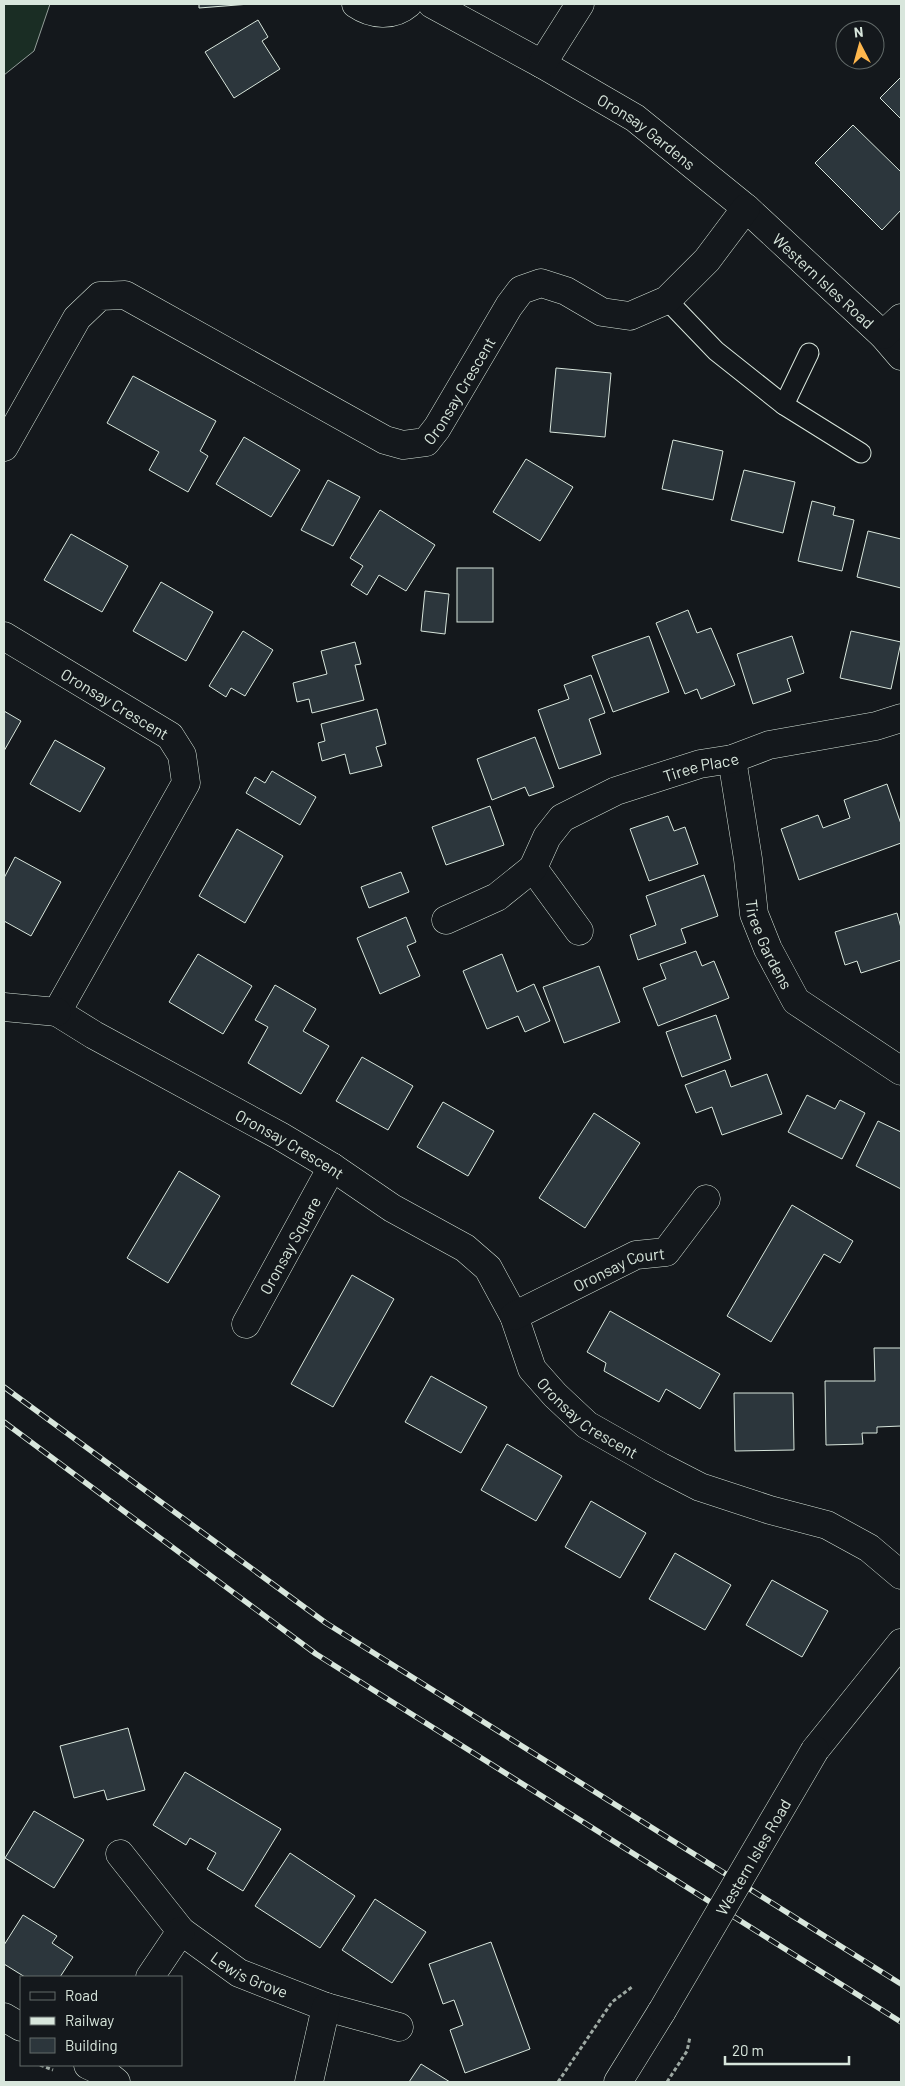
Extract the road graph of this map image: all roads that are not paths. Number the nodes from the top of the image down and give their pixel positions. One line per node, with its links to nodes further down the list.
1 (356, 4): 2 (street)
2 (408, 4)
3 (432, 4): 5 (street, Oronsay Gardens)
4 (580, 4): 5 (street)
5 (542, 64): 6 (street, Oronsay Gardens)
6 (746, 208): 7 (street, Oronsay Crescent); 8 (street, Western Isles Road)
7 (667, 300): 11 (lane); 12 (street, Oronsay Crescent)
8 (892, 327): 10 (street, Western Isles Road)
9 (809, 353): 11 (lane)
10 (901, 356)
11 (784, 405): 13 (lane)
12 (4, 447)
13 (861, 453)
14 (4, 636): 21 (street, Oronsay Crescent)
15 (901, 718): 16 (street, Tiree Place)
16 (732, 759): 17 (street, Tiree Place); 22 (street, Tiree Gardens)
17 (533, 868): 18 (street, Tiree Place); 19 (street)
18 (446, 920)
19 (579, 931)
20 (4, 1007): 21 (street)
21 (57, 1012): 23 (street, Oronsay Crescent)
22 (901, 1071)
23 (332, 1168): 25 (street, Oronsay Crescent); 26 (street, Oronsay Square)
24 (706, 1200): 25 (street, Oronsay Court)
25 (514, 1316): 27 (street, Oronsay Crescent)
26 (246, 1324)
27 (901, 1575)
28 (901, 1643): 39 (street, Western Isles Road, bridge)
29 (120, 1854): 30 (street, Lewis Grove)
30 (181, 1930): 31 (street); 32 (street, Lewis Grove)
31 (151, 1976)
32 (326, 2007): 35 (street, Lewis Grove); 38 (street)
33 (4, 2017): 34 (street)
34 (20, 2026)
35 (399, 2027)
36 (92, 2066): 37 (street)
37 (116, 2082)
38 (310, 2082)
39 (618, 2082)

